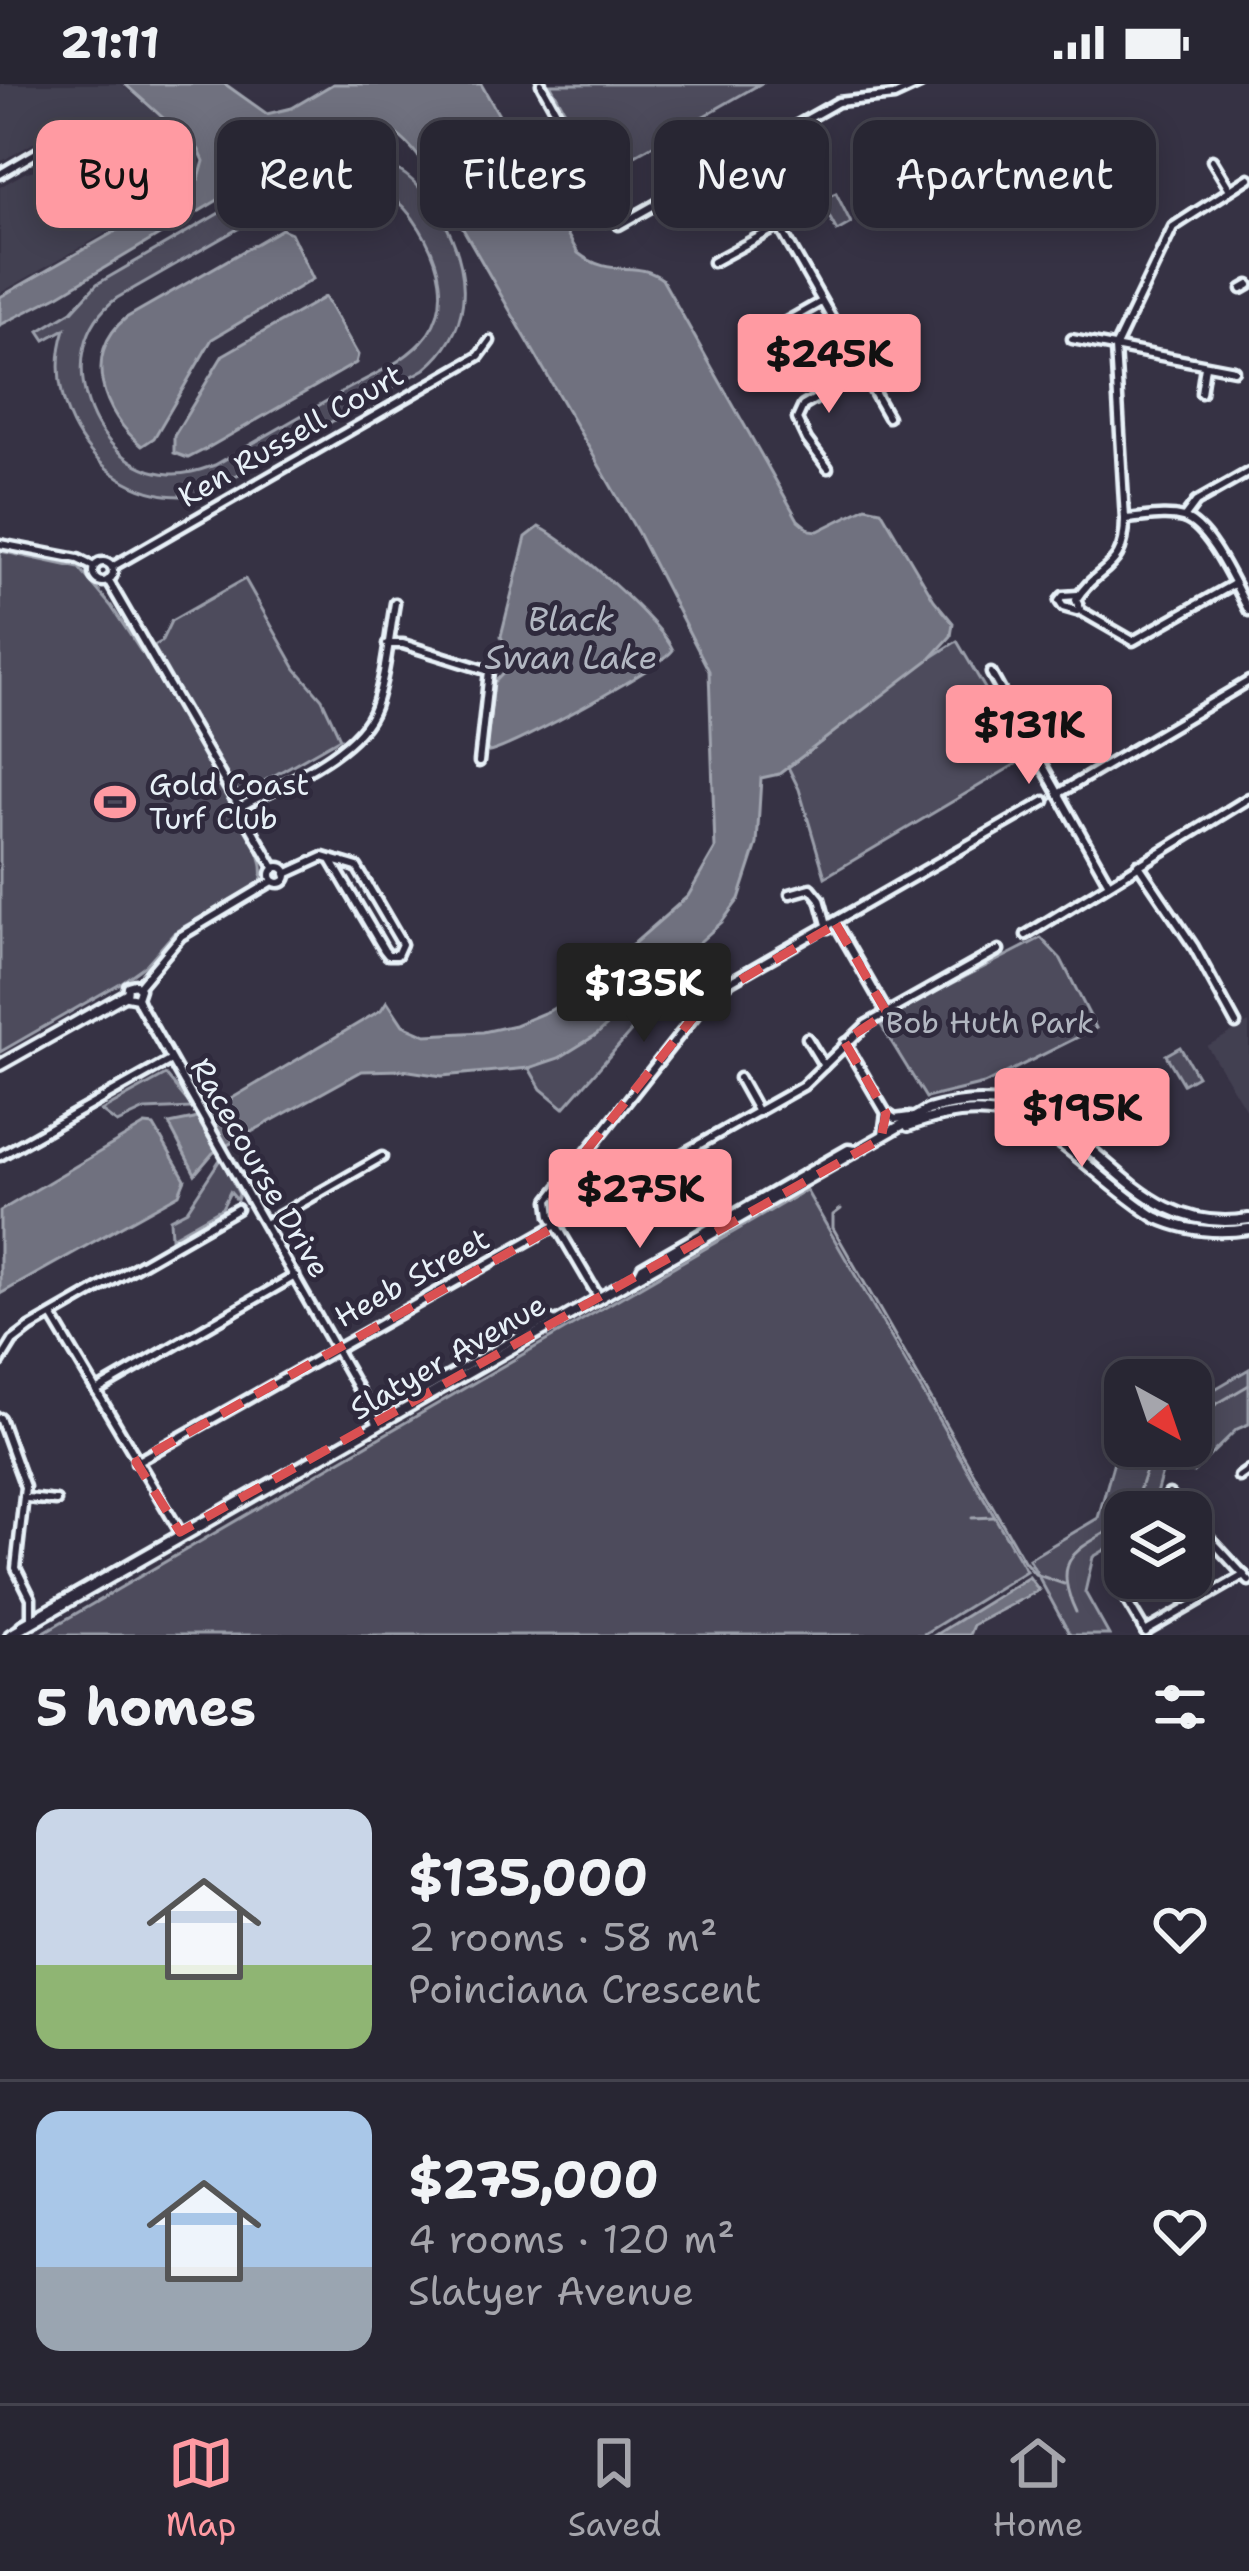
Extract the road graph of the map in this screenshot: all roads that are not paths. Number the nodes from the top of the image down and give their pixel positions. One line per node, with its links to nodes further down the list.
1 (541, 84): 10 (street)
2 (920, 84): 3 (street)
3 (806, 120)
4 (39, 154): 4 (street)
5 (36, 156): 7 (street)
6 (1212, 160): 9 (street)
7 (0, 174)
8 (1249, 178): 9 (street)
9 (1230, 189): 18 (street)
10 (654, 206)
11 (775, 228): 13 (street)
12 (783, 228): 14 (street)
13 (713, 262)
14 (821, 302): 15 (street); 21 (street)
15 (756, 339)
16 (1072, 339): 18 (street)
17 (490, 341): 30 (street, Ken Russell Court)
18 (1115, 348): 19 (street); 27 (street)
19 (1205, 365): 20 (street); 22 (street)
20 (1234, 370)
21 (862, 372): 23 (street); 24 (street)
22 (1202, 393)
23 (888, 417)
24 (828, 468)
25 (1249, 472): 26 (street)
26 (1184, 518): 27 (street); 32 (street)
27 (1125, 519): 33 (street)
28 (0, 544): 29 (street)
29 (94, 567): 30 (street); 31 (street)
30 (112, 568): 31 (street)
31 (108, 580): 46 (street)
32 (1234, 584): 35 (street); 36 (street)
33 (1078, 595): 35 (street); 35 (street)
34 (395, 603): 37 (street)
35 (1081, 611)
36 (1249, 611)
37 (387, 644): 42 (street); 46 (street)
38 (991, 673): 41 (street)
39 (1249, 681): 43 (street)
40 (1054, 694): 41 (street)
41 (1015, 721): 43 (street)
42 (479, 762)
43 (1058, 794): 52 (street)
44 (1249, 798): 48 (street)
45 (1045, 801): 54 (street)
46 (240, 807): 49 (street)
47 (331, 860): 47 (street); 50 (street)
48 (1138, 864): 52 (street); 61 (street)
49 (275, 868): 50 (street); 51 (street)
50 (286, 874): 51 (street)
51 (273, 881): 57 (street)
52 (1108, 882): 55 (street)
53 (790, 894): 54 (street)
54 (832, 926): 60 (street); 78 (street)
55 (1026, 935)
56 (1000, 950): 60 (street, Heeb Street)
57 (139, 986): 58 (street); 59 (street)
58 (126, 994): 59 (street); 65 (main road)
59 (137, 998): 64 (street, Racecourse Drive)
60 (887, 1012): 63 (street, Heeb Street)
61 (1236, 1024)
62 (807, 1038): 66 (street)
63 (845, 1042): 66 (street, Heeb Street); 69 (street)
64 (170, 1060): 73 (street); 77 (street, Racecourse Drive)
65 (0, 1065)
66 (824, 1066): 68 (street, Heeb Street)
67 (739, 1078): 68 (street)
68 (758, 1112): 78 (street, Heeb Street)
69 (886, 1113): 70 (street); 72 (street)
70 (915, 1116): 71 (main road, Slatyer Avenue); 76 (main road, Slatyer Avenue)
71 (896, 1131): 72 (main road, Slatyer Avenue); 79 (main road, Slatyer Avenue)
72 (881, 1139): 81 (main road, Slatyer Avenue)
73 (0, 1156)
74 (382, 1157): 77 (street)
75 (237, 1209): 82 (street)
76 (1249, 1219)
77 (265, 1224): 80 (street, Racecourse Drive)
78 (556, 1226): 81 (street); 83 (street, Heeb Street)
79 (1249, 1229)
80 (295, 1276): 83 (street, Racecourse Drive); 85 (street)
81 (599, 1299): 87 (main road, Slatyer Avenue)
82 (52, 1316): 84 (street); 85 (street)
83 (336, 1348): 87 (street, Racecourse Drive); 89 (street, Heeb Street)
84 (0, 1362)
85 (96, 1390): 89 (street)
86 (0, 1418): 92 (street)
87 (378, 1424): 88 (main road, Slatyer Avenue)
88 (337, 1448): 94 (street, Slatyer Avenue); 102 (main road, Slatyer Avenue)
89 (136, 1462): 94 (street)
90 (1249, 1470): 91 (street)
91 (1239, 1477)
92 (27, 1498): 93 (street); 97 (street)
93 (56, 1501)
94 (179, 1532): 99 (street, Slatyer Avenue)
95 (1212, 1541): 96 (street)
96 (1246, 1578): 101 (street)
97 (31, 1598): 99 (street); 100 (street)
98 (1126, 1599): 101 (street)
99 (49, 1607): 100 (street, Slatyer Avenue)
100 (29, 1619): 102 (street, Slatyer Avenue)
101 (1146, 1634)
102 (10, 1635)

